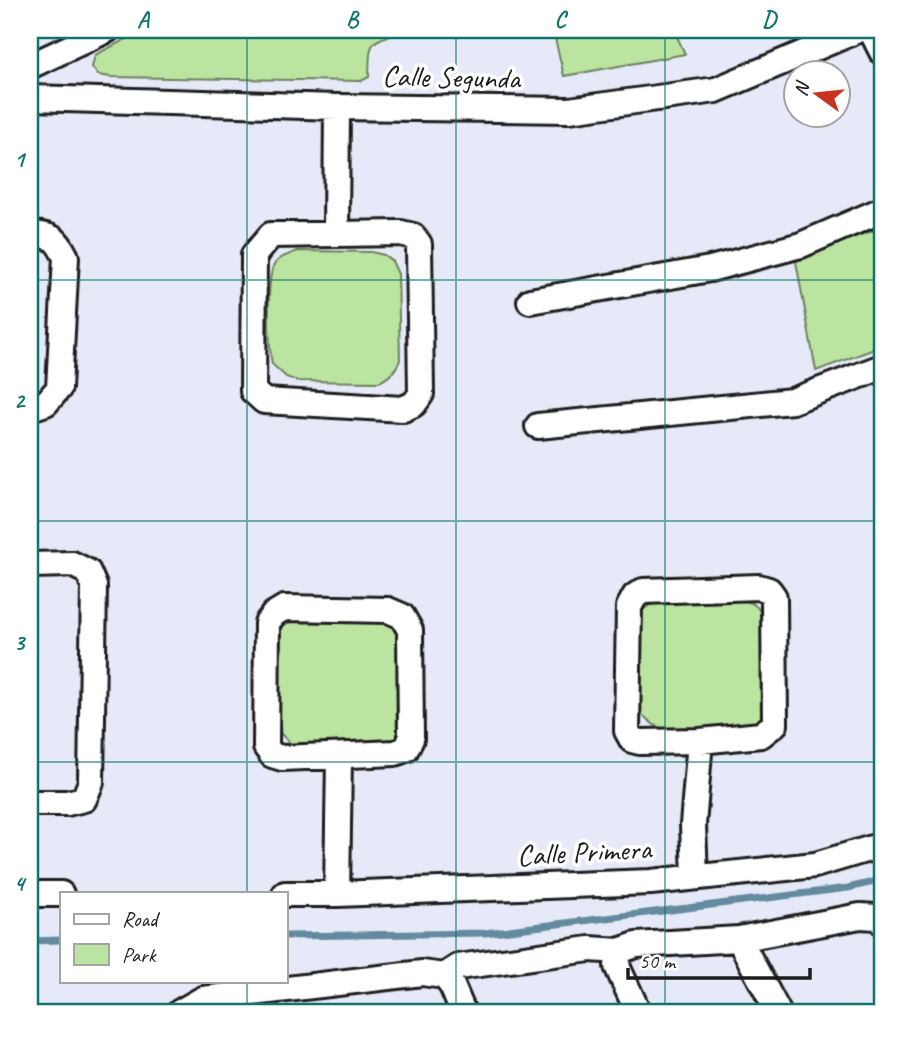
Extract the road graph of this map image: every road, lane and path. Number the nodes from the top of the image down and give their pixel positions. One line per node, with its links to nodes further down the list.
1 (107, 30): 5 (street)
2 (858, 30): 7 (street, Calle Segunda)
3 (871, 30): 4 (street)
4 (882, 52)
5 (30, 66)
6 (30, 98): 7 (street, Calle Segunda)
7 (337, 107): 10 (street)
8 (882, 210): 11 (street)
9 (30, 234): 13 (street)
10 (336, 234): 10 (street)
11 (530, 301)
12 (882, 367): 14 (street)
13 (30, 408)
14 (538, 426)
15 (30, 565): 18 (street)
16 (700, 741): 16 (street); 20 (street)
17 (339, 757): 17 (street); 24 (street)
18 (30, 803)
19 (882, 845): 20 (street, Calle Primera)
20 (695, 877): 24 (street, Calle Primera)
21 (30, 894): 22 (street)
22 (60, 894)
23 (287, 894): 24 (street, Calle Primera)
24 (337, 894)
25 (882, 922): 26 (street)
26 (739, 939): 27 (street); 32 (street)
27 (619, 951): 28 (street); 31 (street)
28 (444, 976): 29 (street); 30 (street)
29 (180, 1012)
30 (463, 1012)
31 (638, 1012)
32 (778, 1012)

